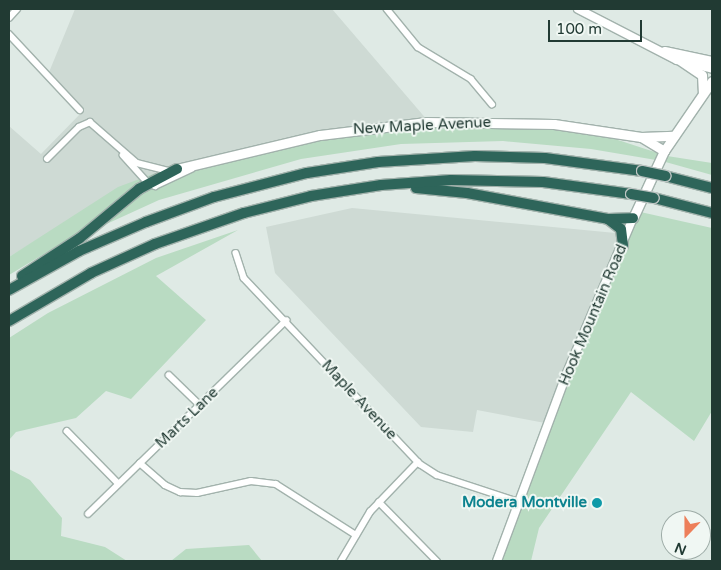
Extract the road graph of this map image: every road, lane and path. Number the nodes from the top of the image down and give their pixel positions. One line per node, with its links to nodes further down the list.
1 (17, 9): 4 (street)
2 (387, 9): 13 (street)
3 (578, 9): 6 (street)
4 (9, 18)
5 (9, 34): 14 (street)
6 (663, 51): 7 (street); 8 (street)
7 (681, 61): 9 (street); 12 (main road)
8 (712, 61)
9 (712, 68)
10 (712, 81): 12 (main road, Hook Mountain Road)
11 (712, 90): 12 (main road)
12 (703, 96): 16 (main road, Hook Mountain Road)
13 (492, 104)
14 (80, 110)
15 (641, 136): 16 (main road, New Maple Avenue); 18 (main road, New Maple Avenue); 20 (main road, New Maple Avenue)
16 (674, 136): 18 (main road, Hook Mountain Road)
17 (118, 147): 19 (street); 21 (street); 22 (street)
18 (664, 151): 26 (main road, Hook Mountain Road)
19 (47, 160)
20 (206, 162): 21 (main road, New Maple Avenue); 22 (street, New Maple Avenue)
21 (177, 169): 22 (highway)
22 (148, 183): 30 (highway)
23 (358, 188): 25 (highway, bridge); 27 (highway); 32 (highway)
24 (712, 188): 31 (highway, bridge)
25 (712, 212)
26 (634, 218): 27 (highway); 28 (street, Hook Mountain Road)
27 (608, 219): 28 (highway)
28 (623, 246): 41 (street, Hook Mountain Road)
29 (236, 253): 33 (street, Maple Avenue)
30 (9, 284)
31 (9, 290)
32 (9, 321)
33 (286, 321): 35 (street, Marts Lane); 37 (street, Maple Avenue)
34 (169, 375): 35 (street)
35 (200, 405): 38 (street, Marts Lane)
36 (67, 431): 39 (street)
37 (418, 462): 40 (street); 41 (street, Maple Avenue)
38 (140, 463): 39 (street, Marts Lane); 43 (street)
39 (118, 483): 42 (street, Marts Lane)
40 (379, 502): 43 (street); 45 (street)
41 (519, 502): 46 (street, Hook Mountain Road)
42 (88, 514)
43 (356, 535): 44 (street)
44 (341, 561)
45 (437, 561)
46 (497, 561)

